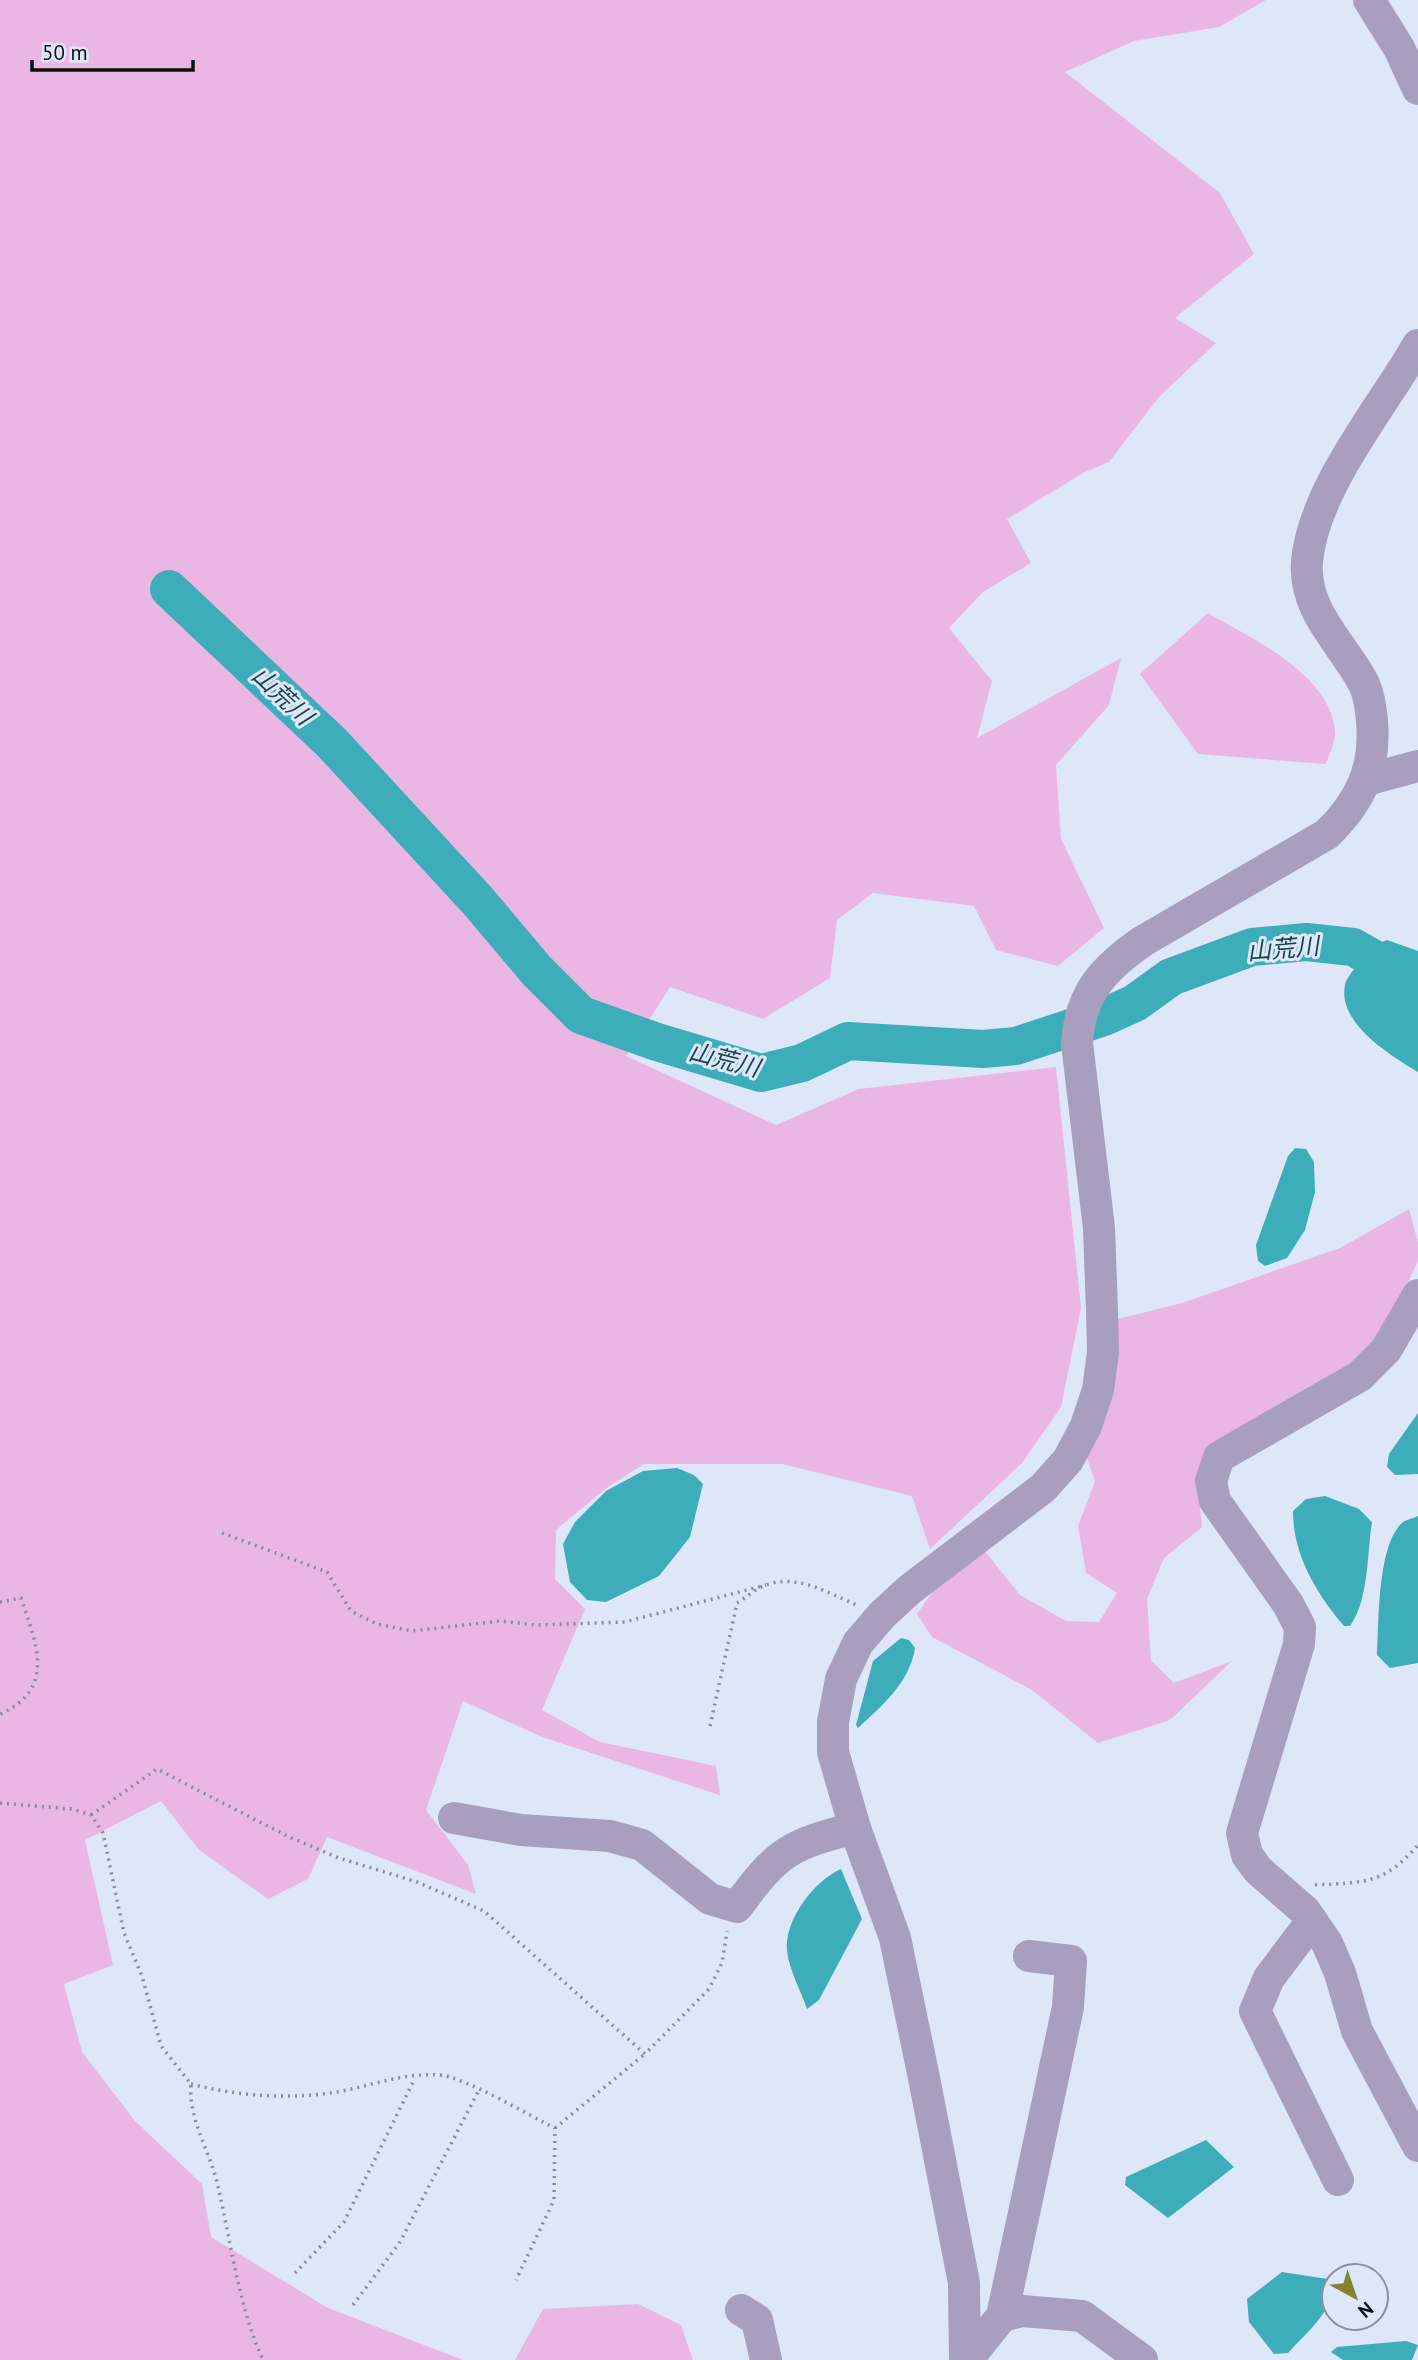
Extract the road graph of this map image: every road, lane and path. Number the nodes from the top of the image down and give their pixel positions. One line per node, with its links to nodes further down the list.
1 (1369, 0): 2 (street)
2 (1418, 89)
3 (1418, 345): 5 (street)
4 (1418, 766): 5 (street)
5 (1366, 780): 10 (street)
6 (1418, 1295): 18 (street)
7 (222, 1532): 8 (path)
8 (766, 1585): 10 (path); 12 (path)
9 (0, 1602): 11 (path)
10 (881, 1615): 16 (street)
11 (0, 1714)
12 (710, 1726)
13 (0, 1802): 14 (path)
14 (91, 1815): 22 (path); 24 (path)
15 (454, 1818): 19 (street)
16 (855, 1828): 19 (street); 36 (street)
17 (1418, 1845): 18 (path)
18 (1278, 1888): 20 (street)
19 (737, 1907): 22 (path)
20 (1312, 1921): 27 (street); 28 (street)
21 (1029, 1956): 33 (street)
22 (645, 2054): 26 (path)
23 (415, 2078): 24 (path); 25 (path); 29 (path)
24 (191, 2084): 34 (path)
25 (479, 2090): 26 (path); 31 (path)
26 (555, 2129): 30 (path)
27 (1418, 2146)
28 (1338, 2180)
29 (295, 2273)
30 (516, 2280)
31 (353, 2305)
32 (741, 2310): 35 (street)
33 (1002, 2316): 36 (street); 37 (street)
34 (263, 2360)
35 (766, 2360)
36 (966, 2360)
37 (1142, 2360)

